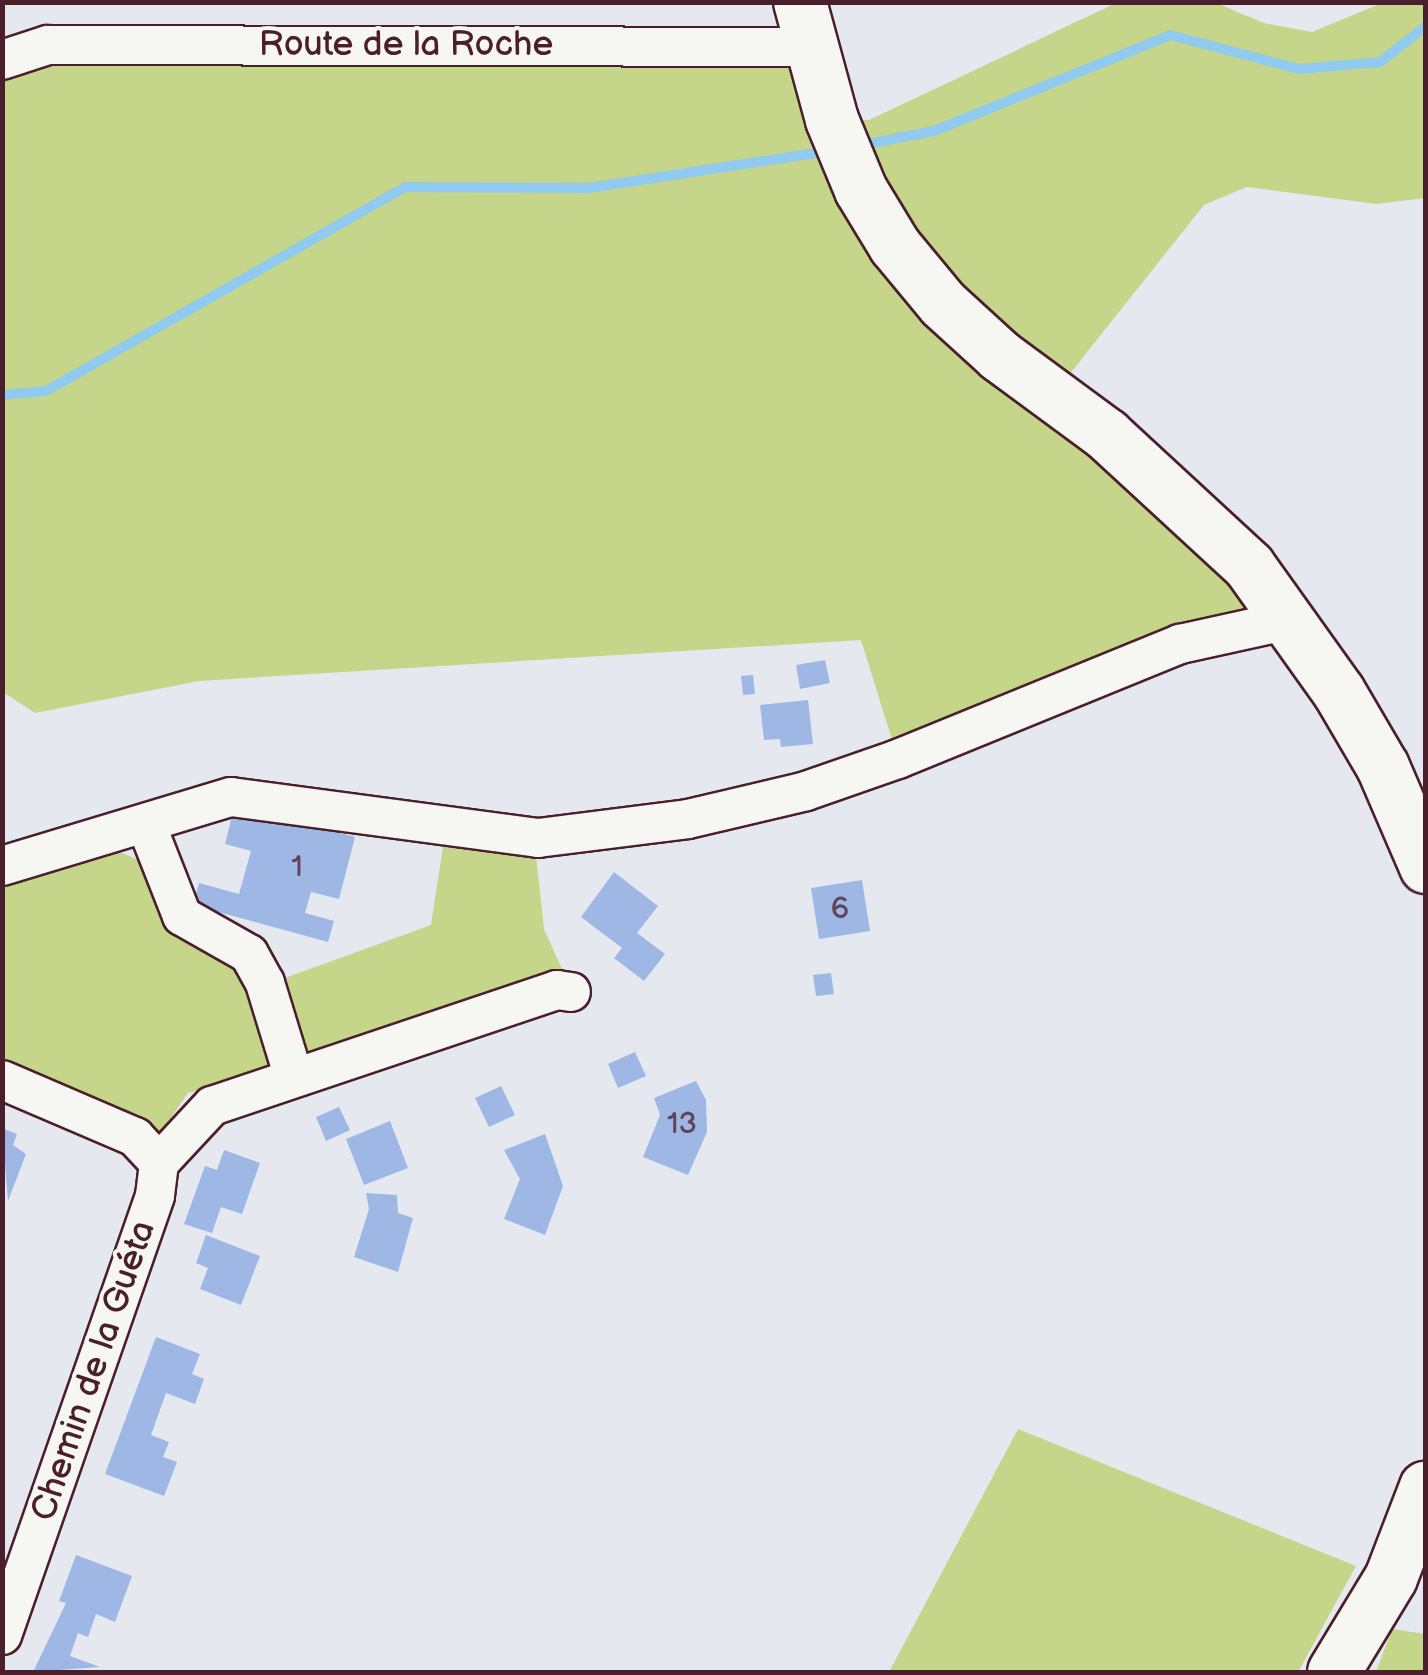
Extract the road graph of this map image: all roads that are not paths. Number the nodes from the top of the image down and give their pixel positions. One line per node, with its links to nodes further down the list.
1 (806, 25): 2 (street, Route de la Roche); 3 (main road)
2 (2, 60)
3 (1289, 620): 4 (street); 6 (main road)
4 (146, 824): 5 (street); 8 (street)
5 (2, 866)
6 (1426, 867)
7 (571, 992): 8 (street)
8 (294, 1078): 10 (street)
9 (2, 1080): 10 (street)
10 (159, 1163): 12 (street, Chemin de la Guéta)
11 (1426, 1487): 13 (main road)
12 (2, 1635)
13 (1334, 1672)

